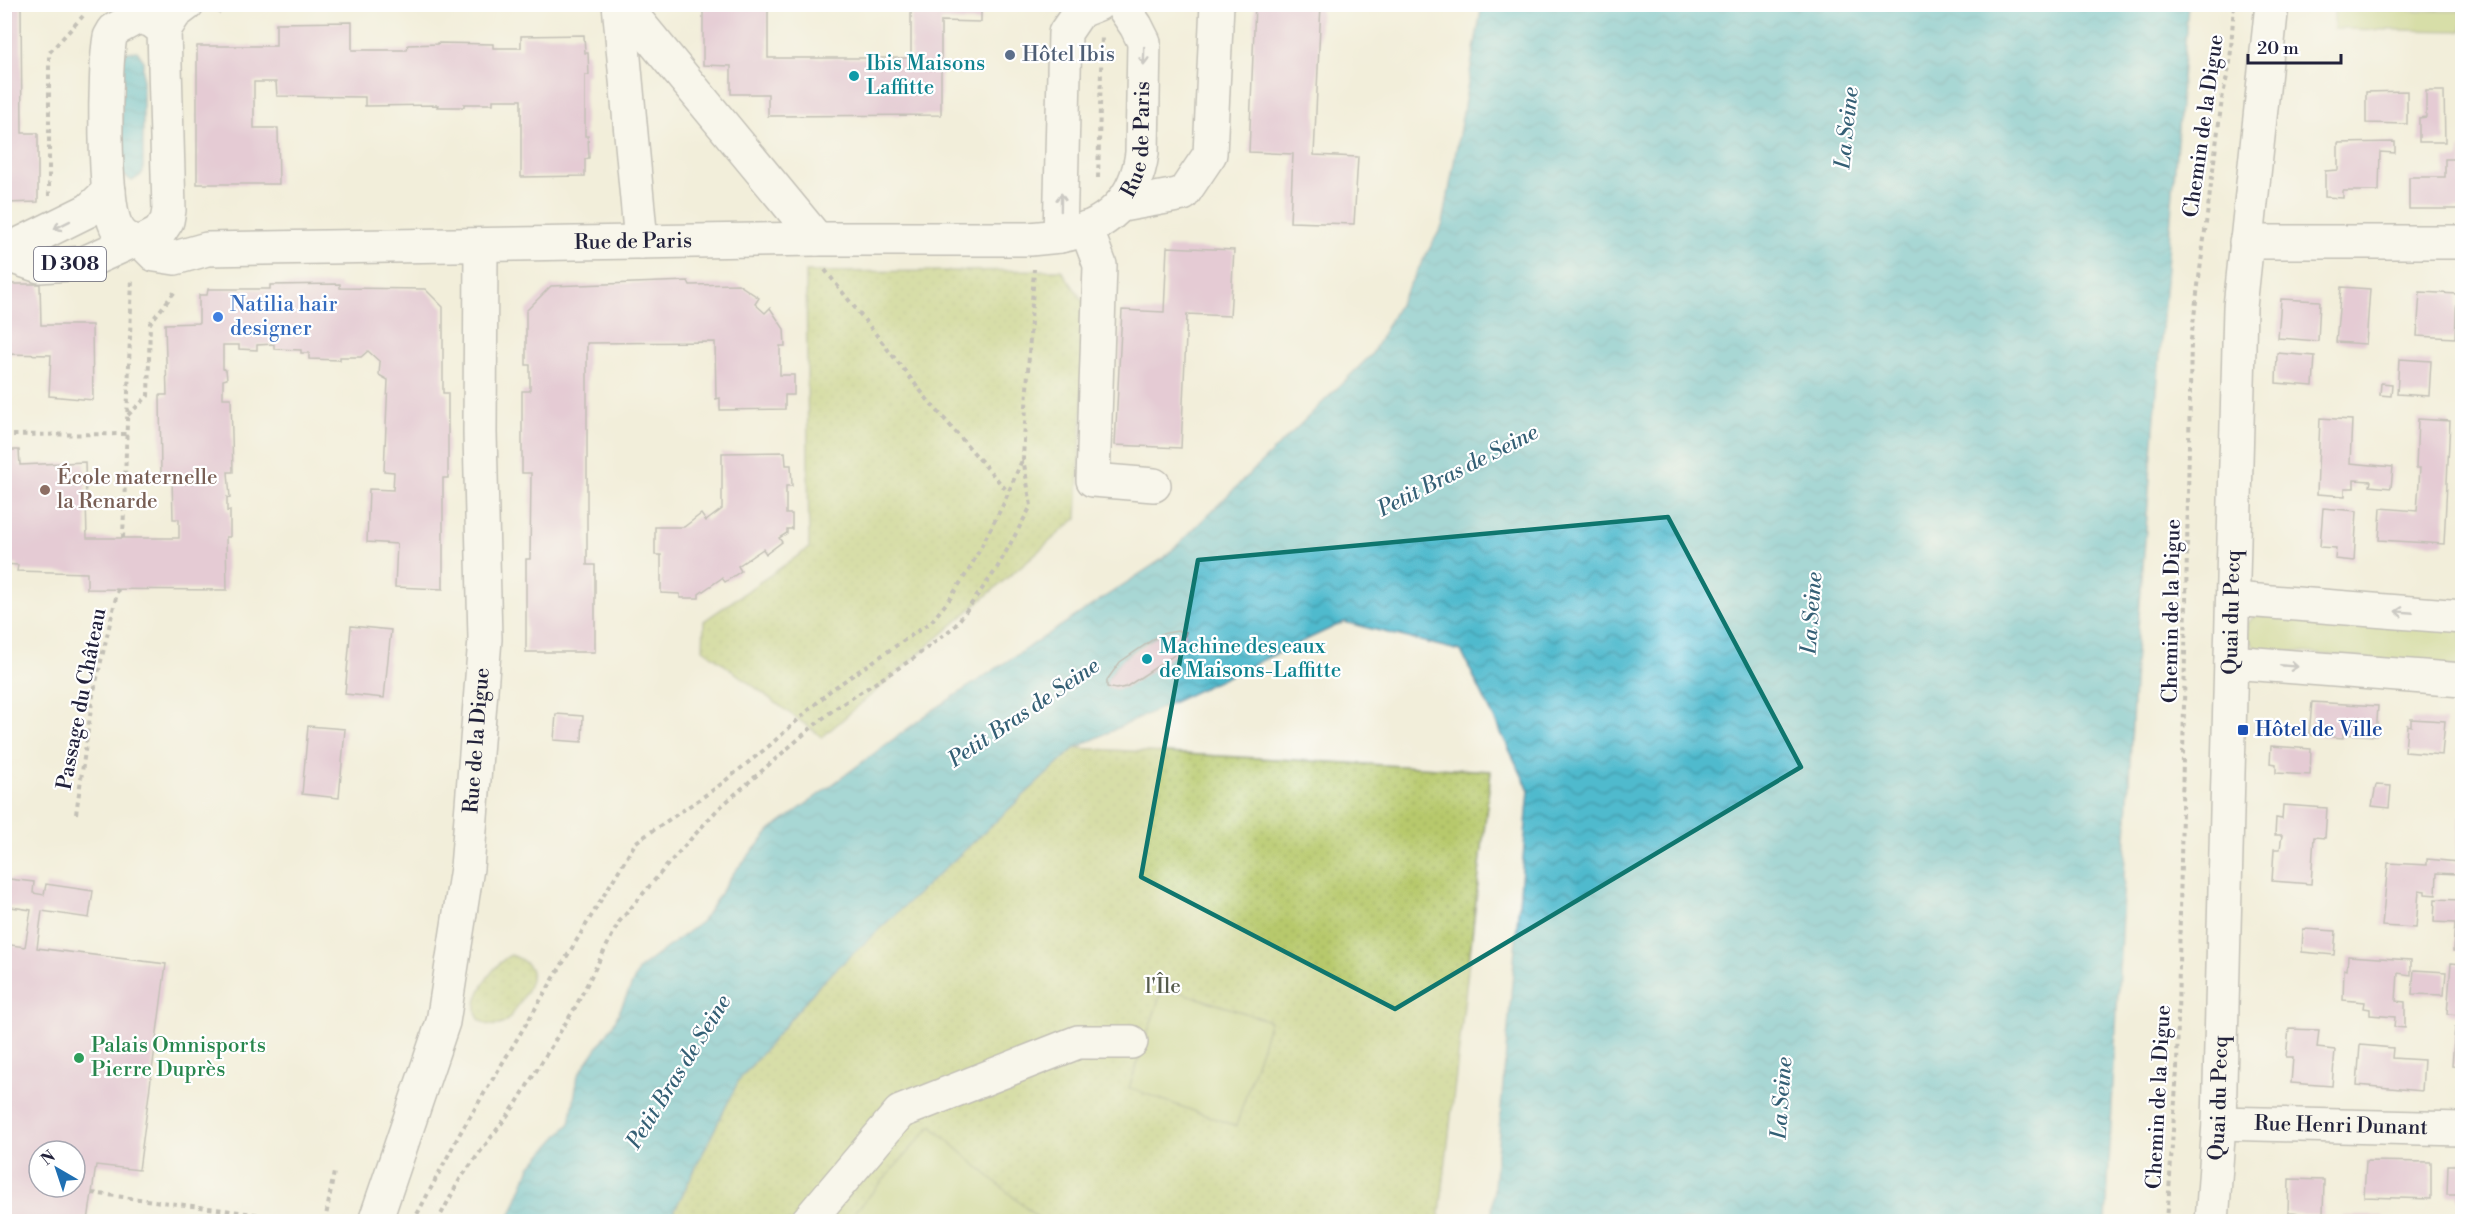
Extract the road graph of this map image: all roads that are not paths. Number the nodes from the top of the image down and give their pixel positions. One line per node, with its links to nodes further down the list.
1 (136, 4): 7 (street)
2 (187, 4): 8 (street)
3 (621, 4): 13 (street); 14 (street)
4 (1217, 4): 10 (street)
5 (2272, 4): 15 (street, Quai du Pecq)
6 (1107, 12): 10 (street, Rue de Paris, one-way to 10); 12 (street, one-way to 6)
7 (114, 30): 8 (street); 9 (street, Rue de Paris)
8 (164, 30): 11 (street)
9 (109, 191): 11 (street, Rue de Paris); 18 (street, D 308, one-way to 18)
10 (1122, 205): 12 (street, Rue de Paris)
11 (147, 235): 17 (street, Rue de Paris); 18 (street, D 308)
12 (1059, 235): 13 (street, Rue de Paris); 19 (street)
13 (816, 239): 14 (street, Rue de Paris)
14 (641, 242): 17 (street, Rue de Paris)
15 (2246, 242): 16 (street); 20 (street, Quai du Pecq)
16 (2463, 242)
17 (481, 246): 27 (street, Rue de la Digue)
18 (4, 253)
19 (1154, 485)
20 (2233, 598): 21 (street, one-way to 20); 22 (street, Quai du Pecq)
21 (2463, 617)
22 (2231, 662): 23 (street, one-way to 23); 25 (street, Quai du Pecq)
23 (2463, 680)
24 (1131, 1042): 28 (street)
25 (2219, 1123): 26 (street, Rue Henri Dunant); 29 (street, Quai du Pecq)
26 (2463, 1129)
27 (375, 1221)
28 (807, 1221)
29 (2212, 1221)

